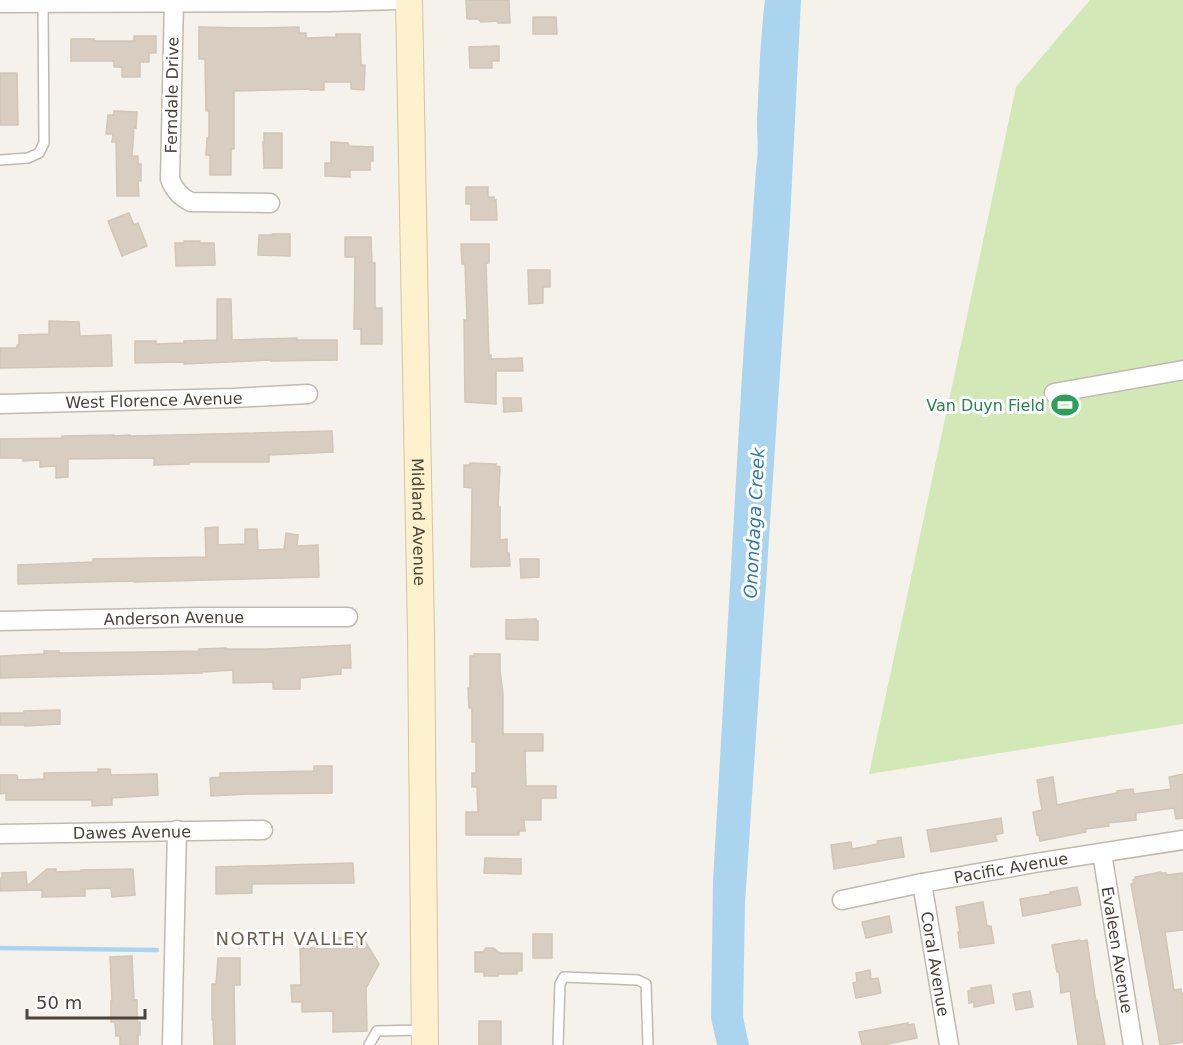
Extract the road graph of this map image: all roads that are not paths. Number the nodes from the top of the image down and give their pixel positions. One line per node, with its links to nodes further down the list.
1 (399, 0): 3 (street)
2 (409, 0): 21 (street, Midland Avenue)
3 (174, 1): 5 (street); 7 (street, Ferndale Drive)
4 (0, 3): 5 (street)
5 (43, 4): 6 (lane)
6 (0, 160)
7 (270, 204)
8 (1183, 370): 9 (street)
9 (1054, 393)
10 (309, 394): 11 (street, West Florence Avenue)
11 (0, 404)
12 (348, 617): 13 (street, Anderson Avenue)
13 (0, 621)
14 (177, 830): 15 (street, Dawes Avenue); 16 (street, Dawes Avenue); 22 (street)
15 (263, 830)
16 (0, 834)
17 (1183, 840): 18 (street, Pacific Avenue)
18 (1102, 853): 19 (street, Pacific Avenue); 27 (street, Evaleen Avenue)
19 (922, 884): 20 (street, Pacific Avenue); 26 (street, Coral Avenue)
20 (842, 900)
21 (425, 1038): 23 (lane)
22 (172, 1045)
23 (369, 1045)
24 (558, 1045): 25 (lane)
25 (648, 1045)
26 (949, 1045)
27 (1133, 1045)

